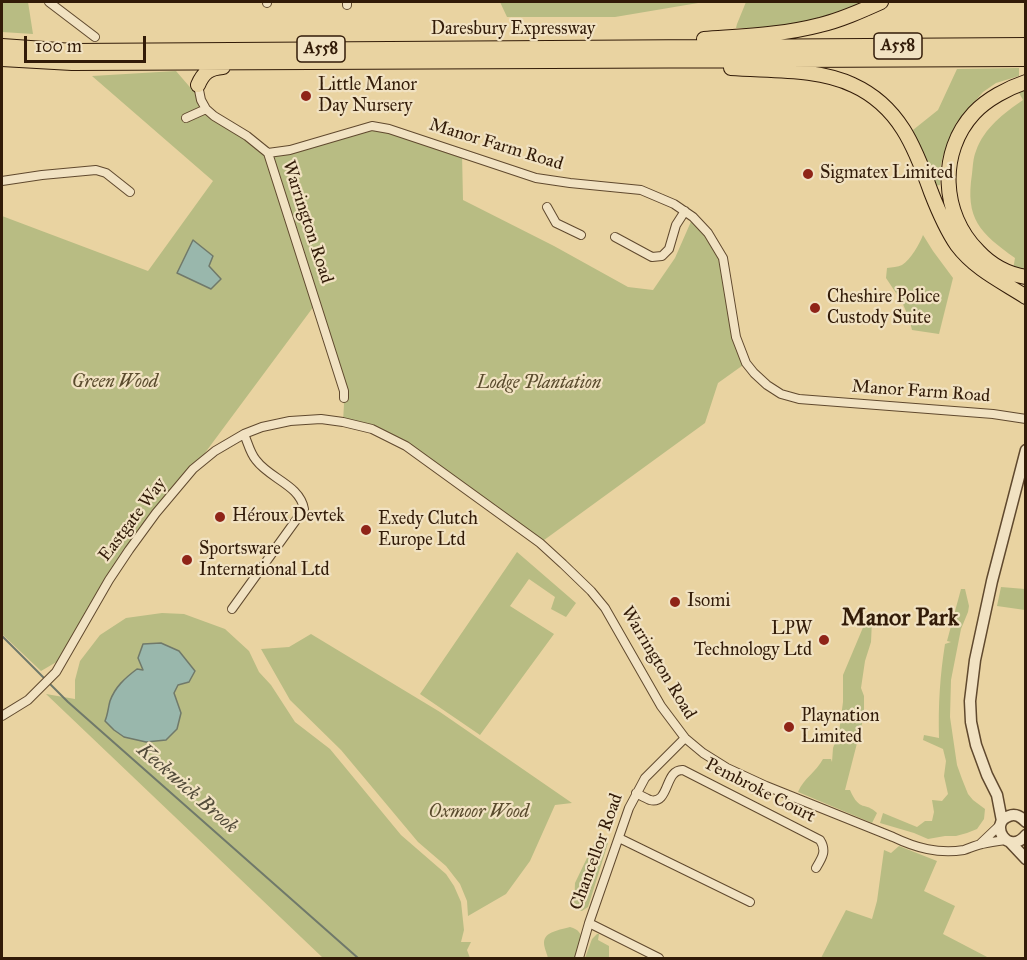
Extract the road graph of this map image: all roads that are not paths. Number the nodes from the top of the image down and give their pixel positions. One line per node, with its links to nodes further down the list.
1 (49, 2): 3 (street)
2 (881, 2): 6 (main road)
3 (94, 37)
4 (2, 44): 6 (main road, Daresbury Expressway / A558)
5 (1026, 45): 6 (main road, Daresbury Expressway / A558)
6 (570, 48)
7 (2, 59): 10 (main road, Daresbury Expressway / A558)
8 (1026, 59): 9 (main road, Daresbury Expressway / A558)
9 (626, 60): 11 (main road, Daresbury Expressway / A558); 24 (main road)
10 (172, 62): 11 (main road, Daresbury Expressway / A558); 13 (main road)
11 (276, 62): 13 (main road)
12 (1026, 82): 23 (main road)
13 (198, 85): 14 (street)
14 (206, 109): 15 (street); 16 (street, Warrington Road)
15 (186, 118)
16 (267, 153): 20 (street, Manor Farm Road); 25 (street, Warrington Road)
17 (2, 181): 18 (street)
18 (130, 192)
19 (547, 207): 21 (street)
20 (685, 211): 22 (street); 26 (street, Manor Farm Road)
21 (581, 235)
22 (615, 237)
23 (1026, 277)
24 (1026, 297)
25 (344, 398)
26 (1026, 419)
27 (342, 422): 28 (street, Eastgate Way); 33 (street, Warrington Road)
28 (244, 434): 31 (street); 32 (street, Eastgate Way)
29 (1026, 450): 30 (street)
30 (1023, 472): 35 (street)
31 (232, 609)
32 (2, 716)
33 (685, 738): 34 (street, Chancellor Road); 41 (street, Warrington Road)
34 (636, 793): 39 (street, Chancellor Road); 43 (street, Pembroke Court)
35 (997, 795): 36 (street); 37 (street)
36 (1022, 818): 37 (street)
37 (1001, 823): 40 (street); 41 (street)
38 (1025, 836): 40 (street)
39 (619, 838): 44 (street); 45 (street, Chancellor Road)
40 (1008, 841): 41 (street, Warrington Road); 42 (street)
41 (980, 844)
42 (1026, 859)
43 (816, 868)
44 (750, 902)
45 (589, 923): 46 (street, Chancellor Road); 47 (street)
46 (579, 958)
47 (659, 958)

